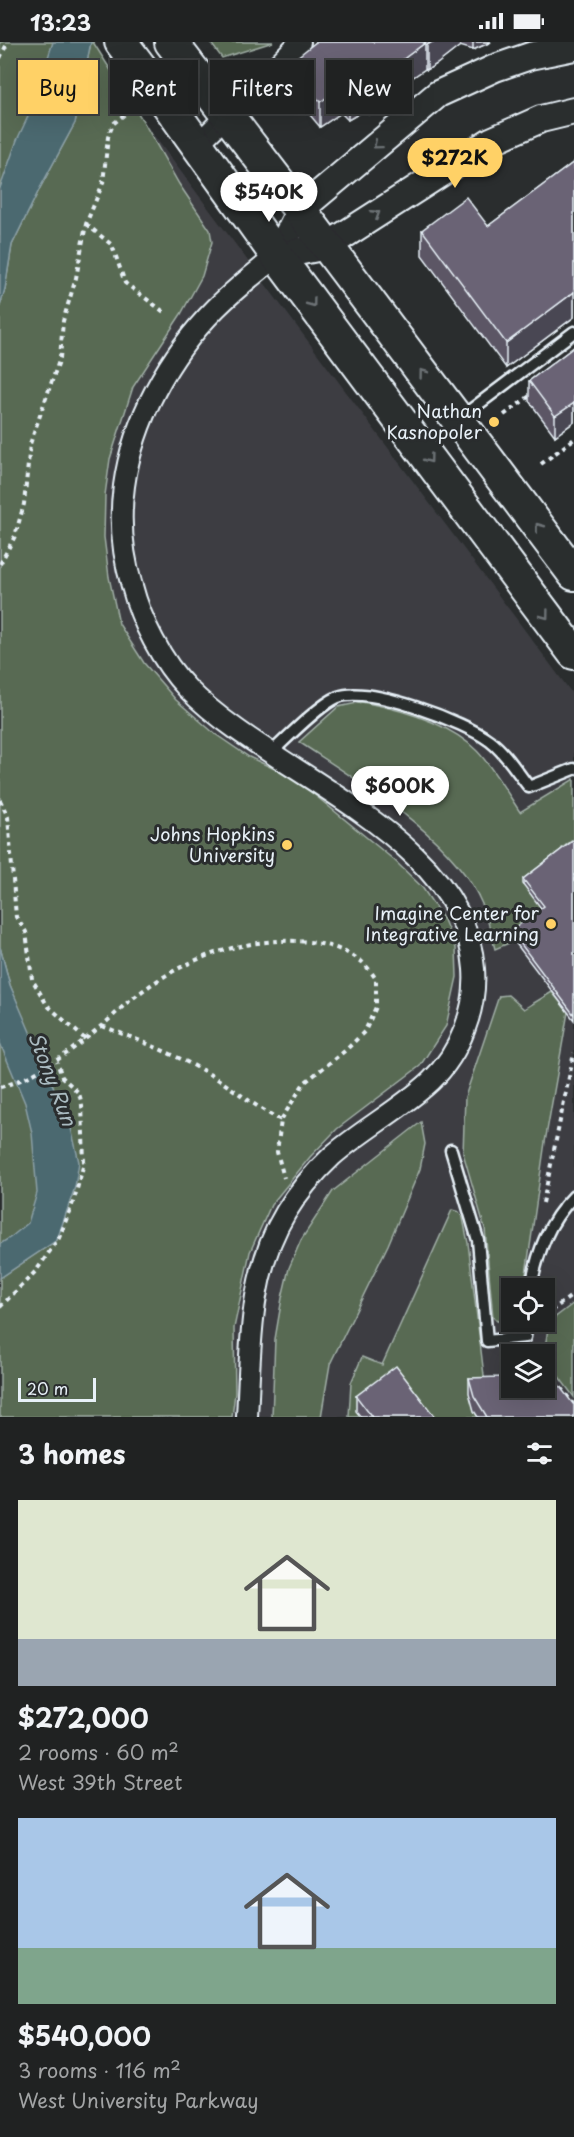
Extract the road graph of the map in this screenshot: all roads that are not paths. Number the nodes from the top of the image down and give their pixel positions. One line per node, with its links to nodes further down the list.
1 (121, 42): 7 (main road)
2 (171, 42): 6 (main road)
3 (300, 42): 6 (street)
4 (574, 47): 8 (street, one-way to 8)
5 (574, 111): 9 (street, one-way to 5)
6 (227, 116): 7 (street); 8 (main road)
7 (198, 145): 10 (main road)
8 (300, 210): 9 (main road); 10 (street)
9 (327, 246): 10 (street); 12 (main road, one-way to 9)
10 (277, 256): 14 (main road, one-way to 14); 15 (street)
11 (574, 332): 12 (lane)
12 (458, 420): 13 (main road, one-way to 12)
13 (574, 574)
14 (574, 653)
15 (271, 753): 16 (lane); 21 (street)
16 (574, 769)
17 (451, 1150): 20 (lane)
18 (574, 1196): 19 (lane)
19 (533, 1278)
20 (526, 1332)
21 (247, 1417)

